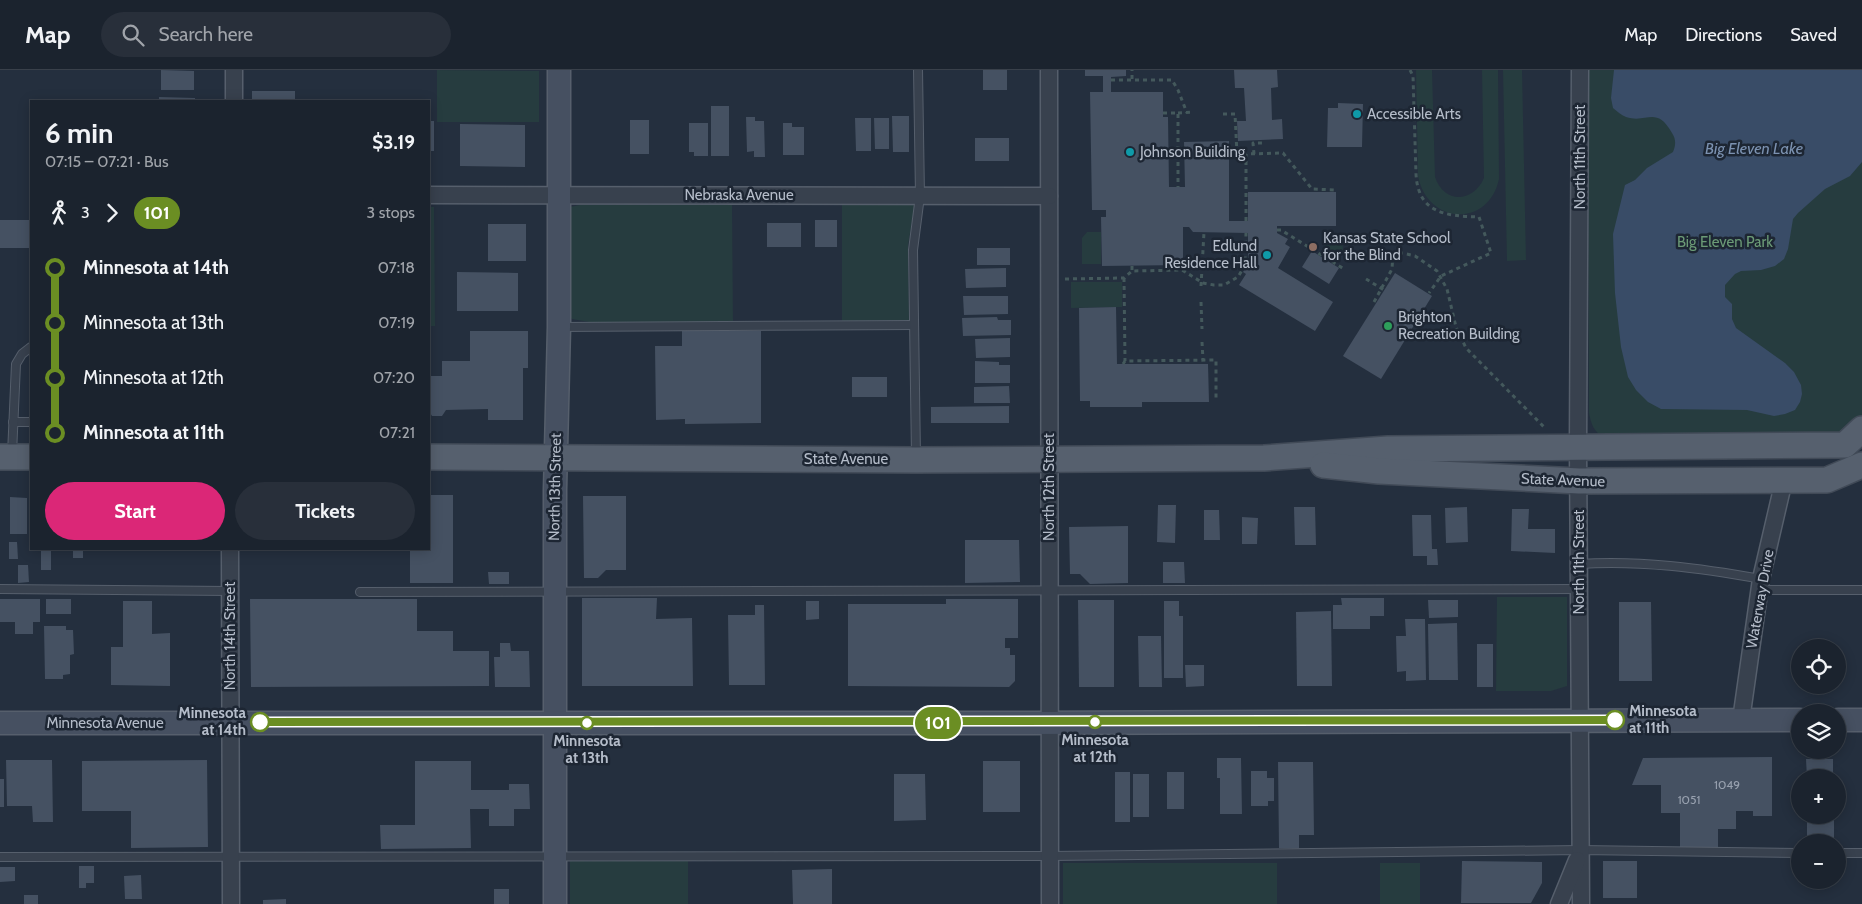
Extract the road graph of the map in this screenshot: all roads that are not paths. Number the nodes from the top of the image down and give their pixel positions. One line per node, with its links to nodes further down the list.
1 (234, 70): 6 (street)
2 (559, 70): 7 (main road, North 13th Street)
3 (918, 70): 9 (lane)
4 (1049, 70): 10 (street, North 12th Street)
5 (1580, 70): 17 (street, North 11th Street)
6 (234, 100)
7 (559, 194): 8 (street, Nebraska Avenue); 9 (street, Nebraska Avenue); 12 (main road, North 13th Street)
8 (430, 195)
9 (920, 196): 10 (street, Nebraska Avenue); 11 (lane)
10 (1049, 196): 23 (street, North 12th Street)
11 (914, 325): 12 (lane); 22 (lane)
12 (559, 327): 20 (main road, North 13th Street)
13 (30, 348): 14 (lane)
14 (13, 422): 15 (lane); 18 (lane)
15 (30, 422)
16 (1856, 440): 17 (main road, State Avenue)
17 (1578, 447): 21 (main road, State Avenue); 28 (street, North 11th Street)
18 (14, 457)
19 (430, 457): 20 (main road, State Avenue)
20 (555, 457): 22 (main road, State Avenue); 38 (main road, North 13th Street)
21 (1264, 458): 23 (main road, State Avenue); 28 (main road, State Avenue)
22 (916, 460): 23 (main road, State Avenue)
23 (1049, 460): 36 (street, North 12th Street)
24 (1862, 465): 27 (main road)
25 (1862, 478): 27 (main road, State Avenue)
26 (1784, 480): 27 (main road, State Avenue); 28 (main road, State Avenue); 31 (street, Waterway Drive)
27 (1827, 480)
28 (1579, 481): 30 (street, North 11th Street)
29 (230, 550): 35 (street, North 14th Street)
30 (1579, 564): 31 (lane); 33 (street, North 11th Street)
31 (1760, 584): 34 (lane); 39 (street, Waterway Drive)
32 (0, 589): 35 (lane)
33 (1579, 589): 36 (lane); 43 (street, North 11th Street)
34 (1862, 590)
35 (230, 591): 44 (street, North 14th Street)
36 (1050, 591): 38 (lane); 45 (street, North 12th Street)
37 (360, 592): 38 (lane)
38 (555, 592): 47 (main road, North 13th Street)
39 (1741, 720): 40 (main road, Minnesota Avenue); 43 (main road, Minnesota Avenue)
40 (1791, 720)
41 (1846, 720): 42 (main road)
42 (1862, 720)
43 (1579, 721): 45 (main road, Minnesota Avenue); 48 (street, North 11th Street)
44 (230, 722): 46 (main road, Minnesota Avenue); 47 (main road, Minnesota Avenue); 52 (street, North 14th Street)
45 (1051, 722): 47 (main road, Minnesota Avenue); 54 (street, North 12th Street)
46 (0, 723)
47 (555, 723): 53 (main road, North 13th Street)
48 (1580, 850): 49 (lane); 54 (lane); 59 (street); 60 (street, North 11th Street)
49 (1791, 853)
50 (1846, 853): 51 (lane)
51 (1862, 853)
52 (230, 856): 53 (lane); 55 (lane); 56 (street, North 14th Street)
53 (555, 856): 54 (lane); 57 (main road, North 13th Street)
54 (1050, 856): 58 (street, North 12th Street)
55 (0, 857)
56 (230, 904)
57 (555, 904)
58 (1050, 904)
59 (1558, 904)
60 (1580, 904)

